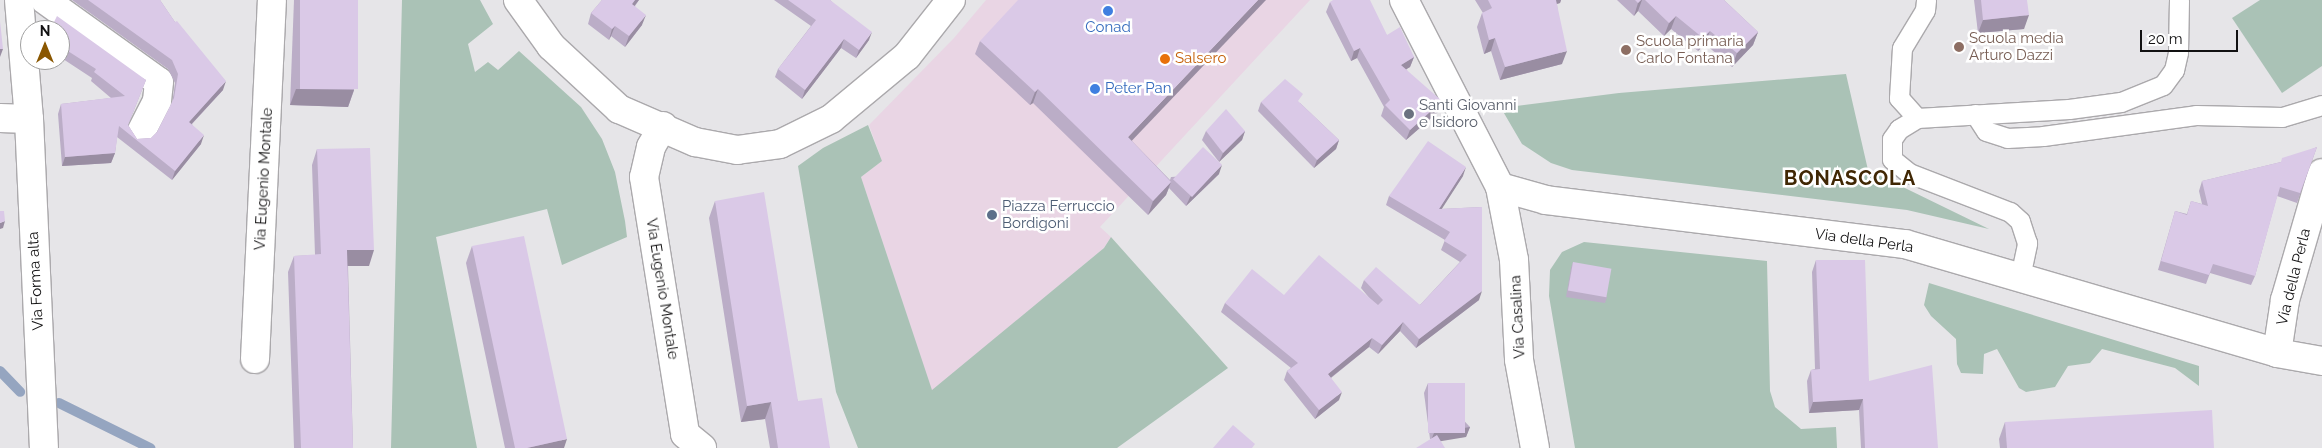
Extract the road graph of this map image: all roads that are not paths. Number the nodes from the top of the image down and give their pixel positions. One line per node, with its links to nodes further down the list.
1 (18, 0): 13 (street, Via Forma alta)
2 (44, 0): 15 (street)
3 (272, 0): 20 (street, Via Eugenio Montale)
4 (518, 0): 14 (street)
5 (952, 0): 14 (street)
6 (1404, 0): 17 (street, Via Casalina)
7 (1926, 0): 12 (lane)
8 (2179, 0): 10 (lane)
9 (2322, 106): 10 (lane)
10 (1975, 114): 12 (lane)
11 (0, 118): 13 (street)
12 (1917, 118): 18 (lane)
13 (29, 119): 22 (street, Via Forma alta)
14 (663, 126): 23 (street, Via Eugenio Montale)
15 (140, 134)
16 (2322, 173): 19 (street, Via della Perla)
17 (1500, 187): 18 (street, Via della Perla); 24 (street, Via Casalina)
18 (2020, 277): 19 (street, Via della Perla)
19 (2277, 353): 21 (street, Via della Perla)
20 (255, 359)
21 (2322, 361)
22 (42, 446)
23 (702, 448)
24 (1535, 448)

